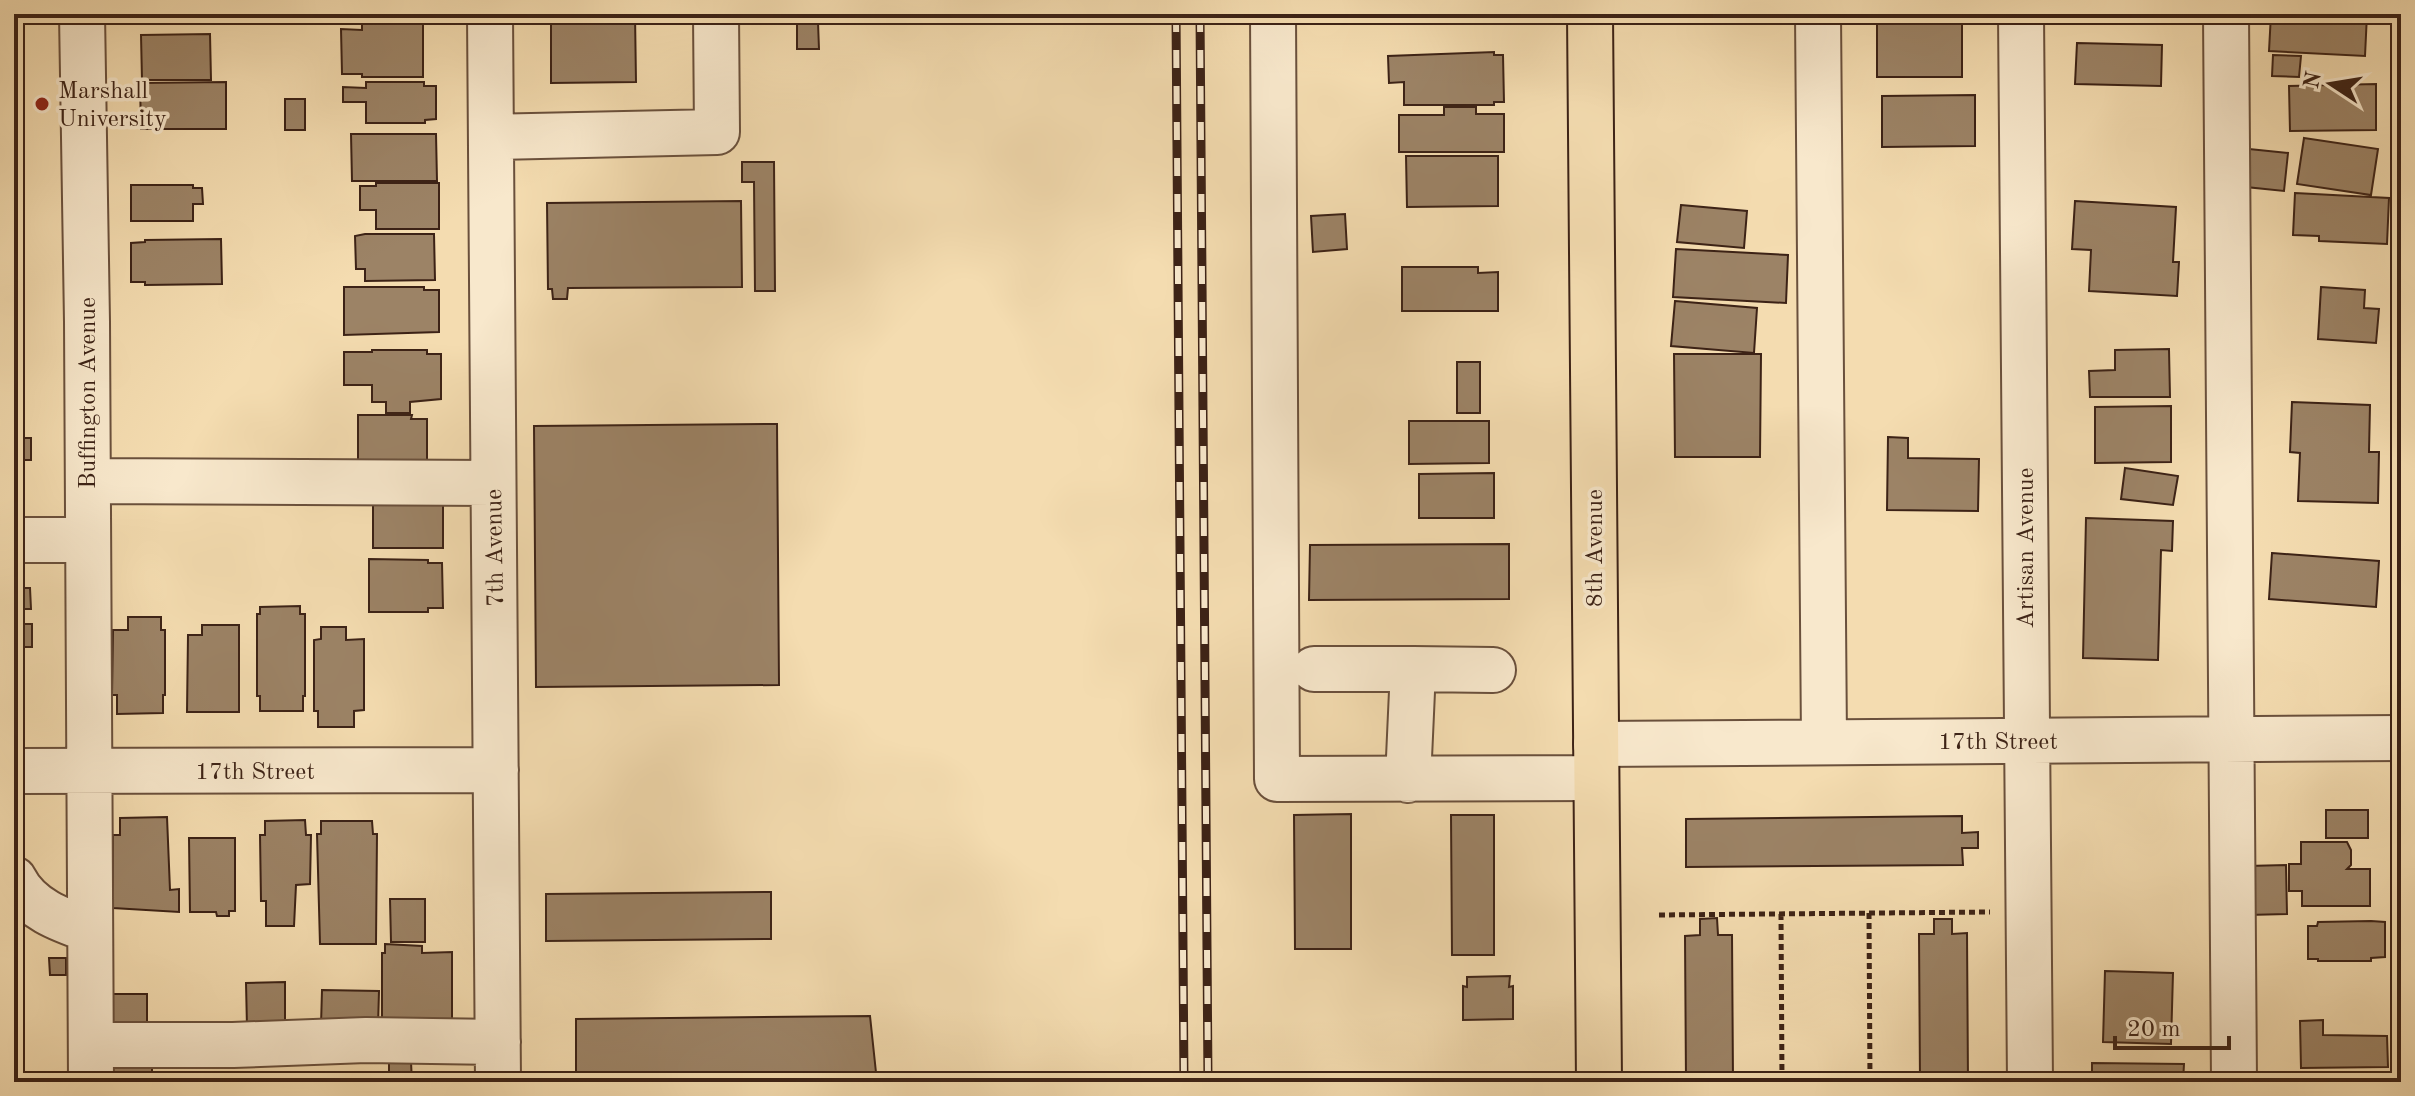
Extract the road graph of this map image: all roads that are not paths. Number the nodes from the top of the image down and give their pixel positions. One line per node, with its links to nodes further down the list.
1 (82, 14): 10 (street, Buffington Avenue)
2 (490, 14): 9 (street, 7th Avenue)
3 (716, 14): 9 (street)
4 (1273, 14): 25 (street, 17th Street)
5 (1590, 14): 21 (main road, 8th Avenue)
6 (1818, 14): 19 (street)
7 (2021, 14): 20 (street, Artisan Avenue)
8 (2226, 14): 18 (street)
9 (491, 137): 11 (street, 7th Avenue)
10 (88, 481): 11 (street); 13 (street, Buffington Avenue)
11 (493, 483): 23 (street, 7th Avenue)
12 (14, 540): 13 (street)
13 (88, 540): 22 (street, Buffington Avenue)
14 (1314, 669): 15 (street)
15 (1413, 669): 16 (street); 25 (street)
16 (1493, 670)
17 (2401, 738): 18 (street, 17th Street)
18 (2231, 740): 20 (street, 17th Street); 32 (street)
19 (1824, 741): 20 (street, 17th Street); 21 (street, 17th Street)
20 (2027, 742): 31 (street, Artisan Avenue)
21 (1596, 761): 25 (street, 17th Street); 30 (main road, 8th Avenue)
22 (90, 763): 23 (street, 17th Street); 24 (street, 17th Street); 27 (street, Buffington Avenue)
23 (496, 770): 28 (street, 7th Avenue)
24 (14, 771)
25 (1408, 780)
26 (14, 879): 27 (street)
27 (71, 923): 29 (street, Buffington Avenue)
28 (498, 1062): 29 (street)
29 (91, 1064)
30 (1599, 1082)
31 (2030, 1082)
32 (2234, 1082)

